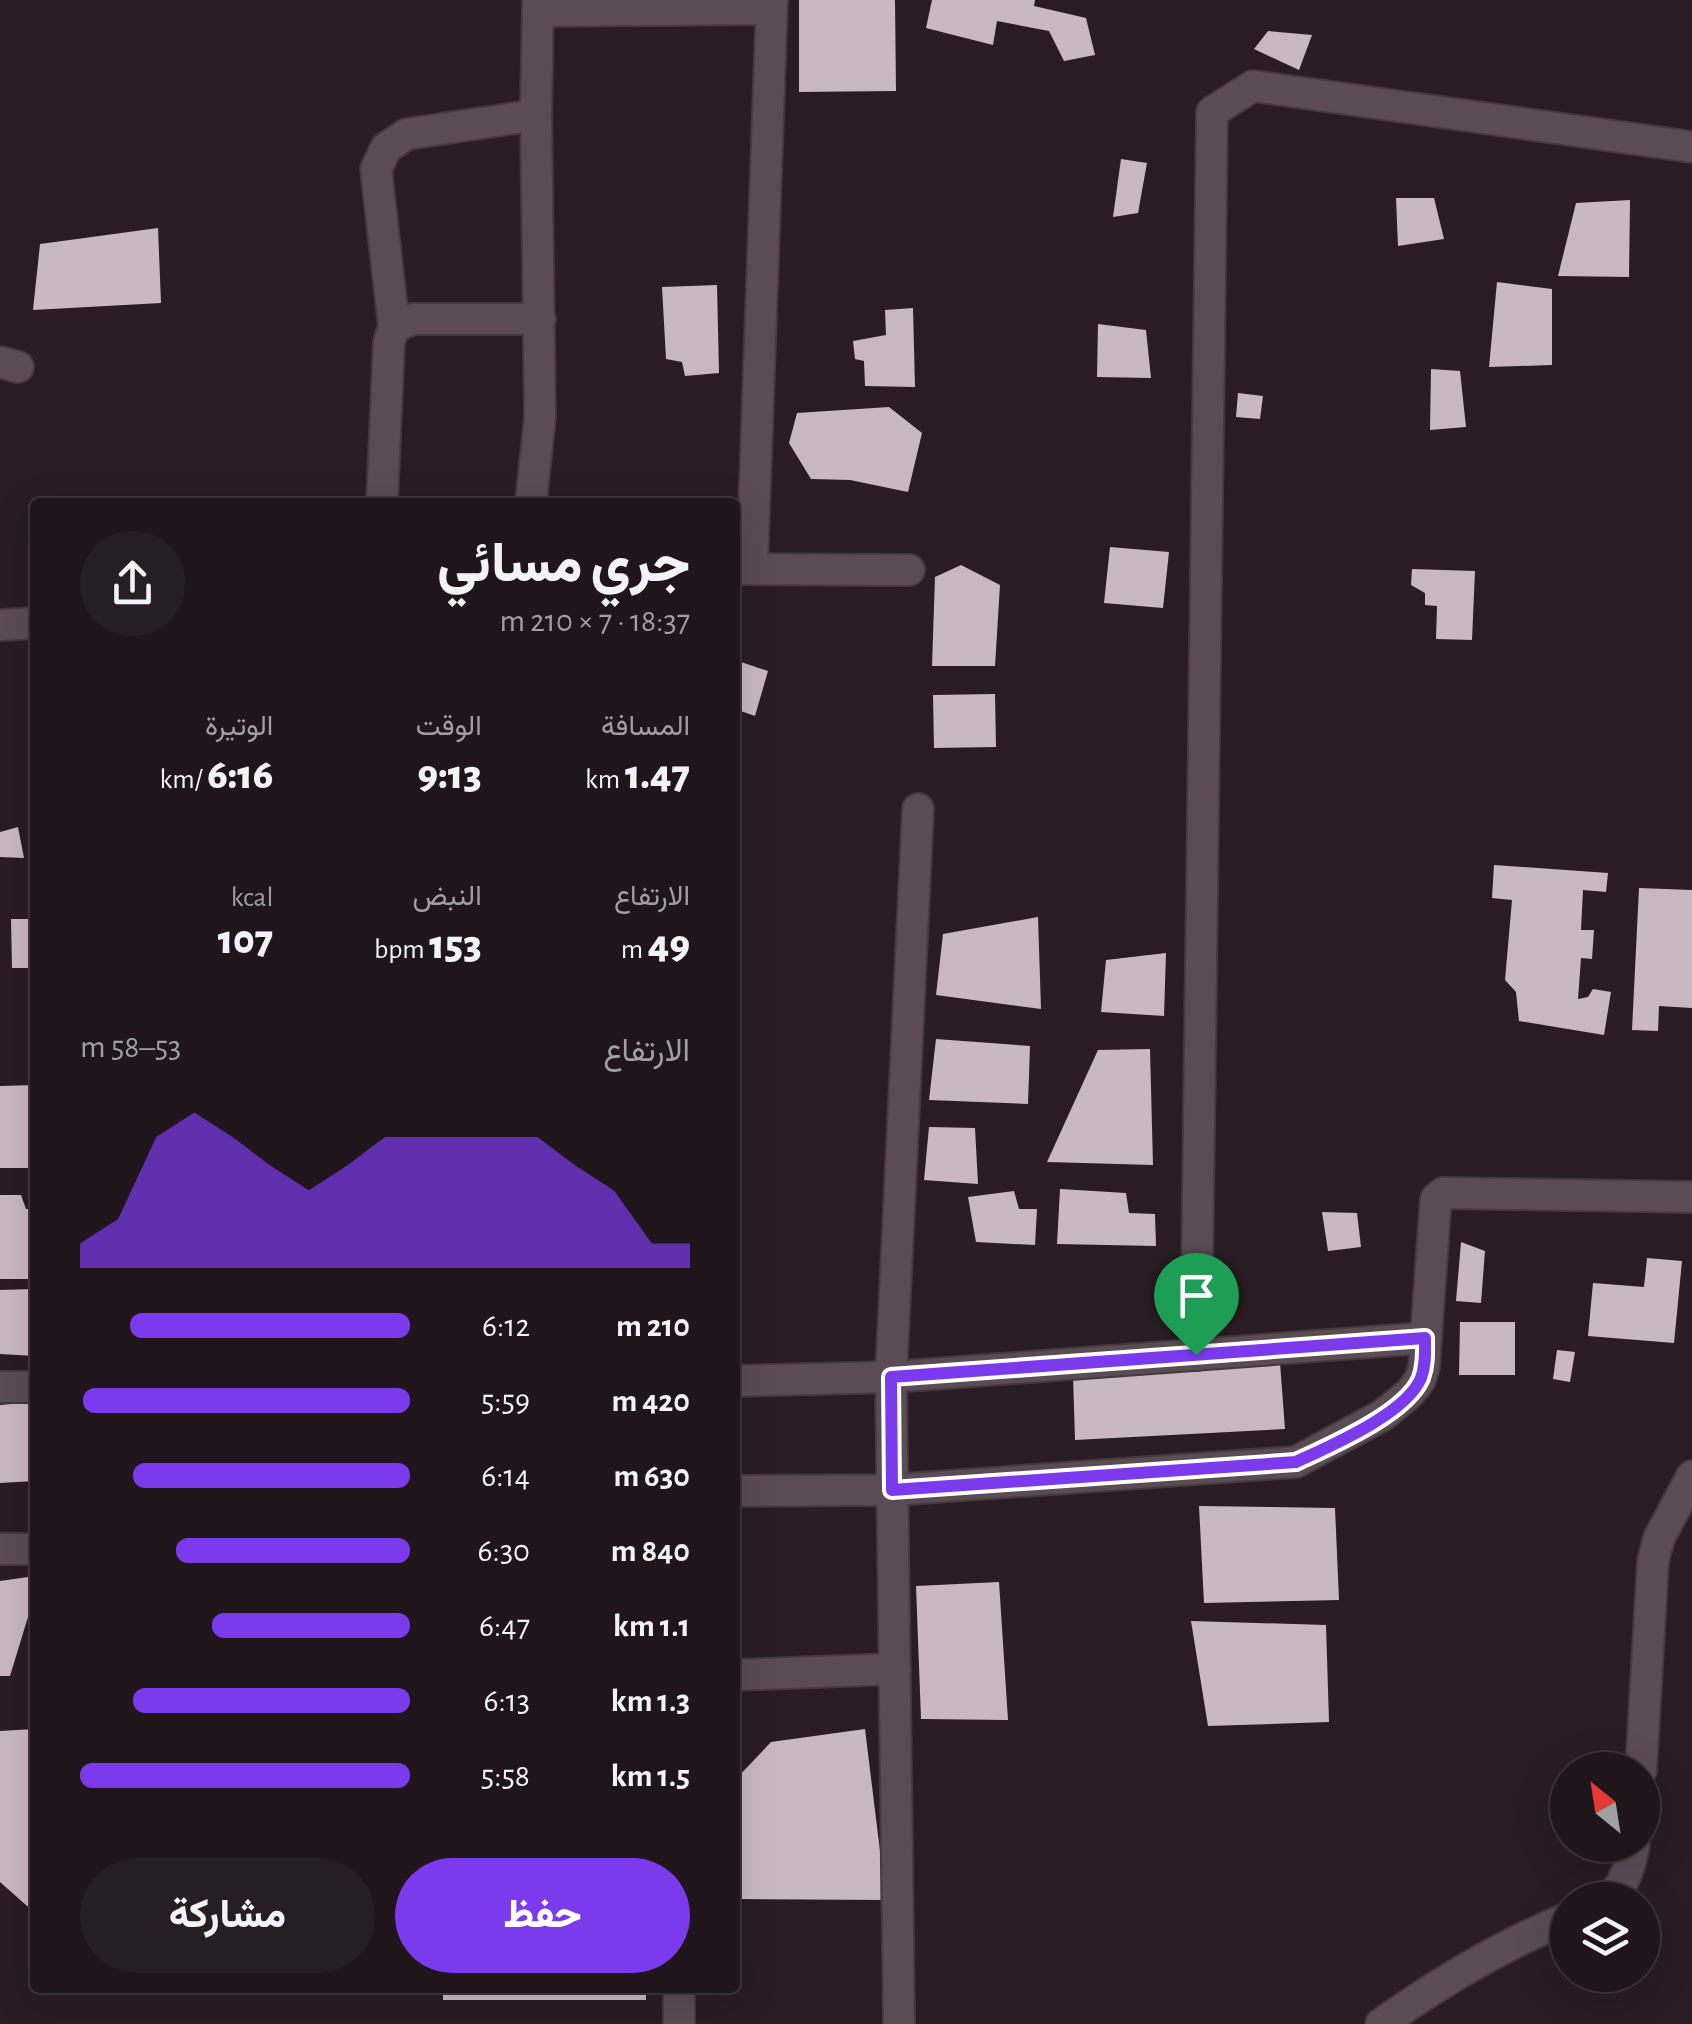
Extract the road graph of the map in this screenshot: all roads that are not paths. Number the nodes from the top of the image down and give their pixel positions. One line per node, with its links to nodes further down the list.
1 (771, 4): 2 (street); 9 (street)
2 (538, 6): 3 (street)
3 (536, 115): 5 (street); 6 (street)
4 (1692, 147): 16 (street)
5 (540, 319): 6 (street); 8 (street)
6 (394, 327): 7 (street)
7 (382, 498)
8 (531, 498)
9 (743, 569): 10 (street)
10 (909, 570)
11 (30, 623): 12 (street)
12 (0, 625)
13 (918, 809): 17 (street)
14 (1692, 1198): 15 (street)
15 (1425, 1338): 16 (street); 22 (street)
16 (1196, 1355): 17 (street)
17 (891, 1377): 18 (street); 22 (street)
18 (740, 1380)
19 (0, 1387): 20 (street)
20 (30, 1387)
21 (1692, 1476): 28 (street)
22 (892, 1490): 23 (street); 26 (street)
23 (740, 1491)
24 (0, 1549): 25 (street)
25 (30, 1549)
26 (895, 1669): 27 (street); 32 (street)
27 (740, 1675)
28 (1642, 1752)
29 (1550, 1926): 33 (street)
30 (679, 1993): 31 (street)
31 (679, 2024)
32 (900, 2024)
33 (1381, 2024)

